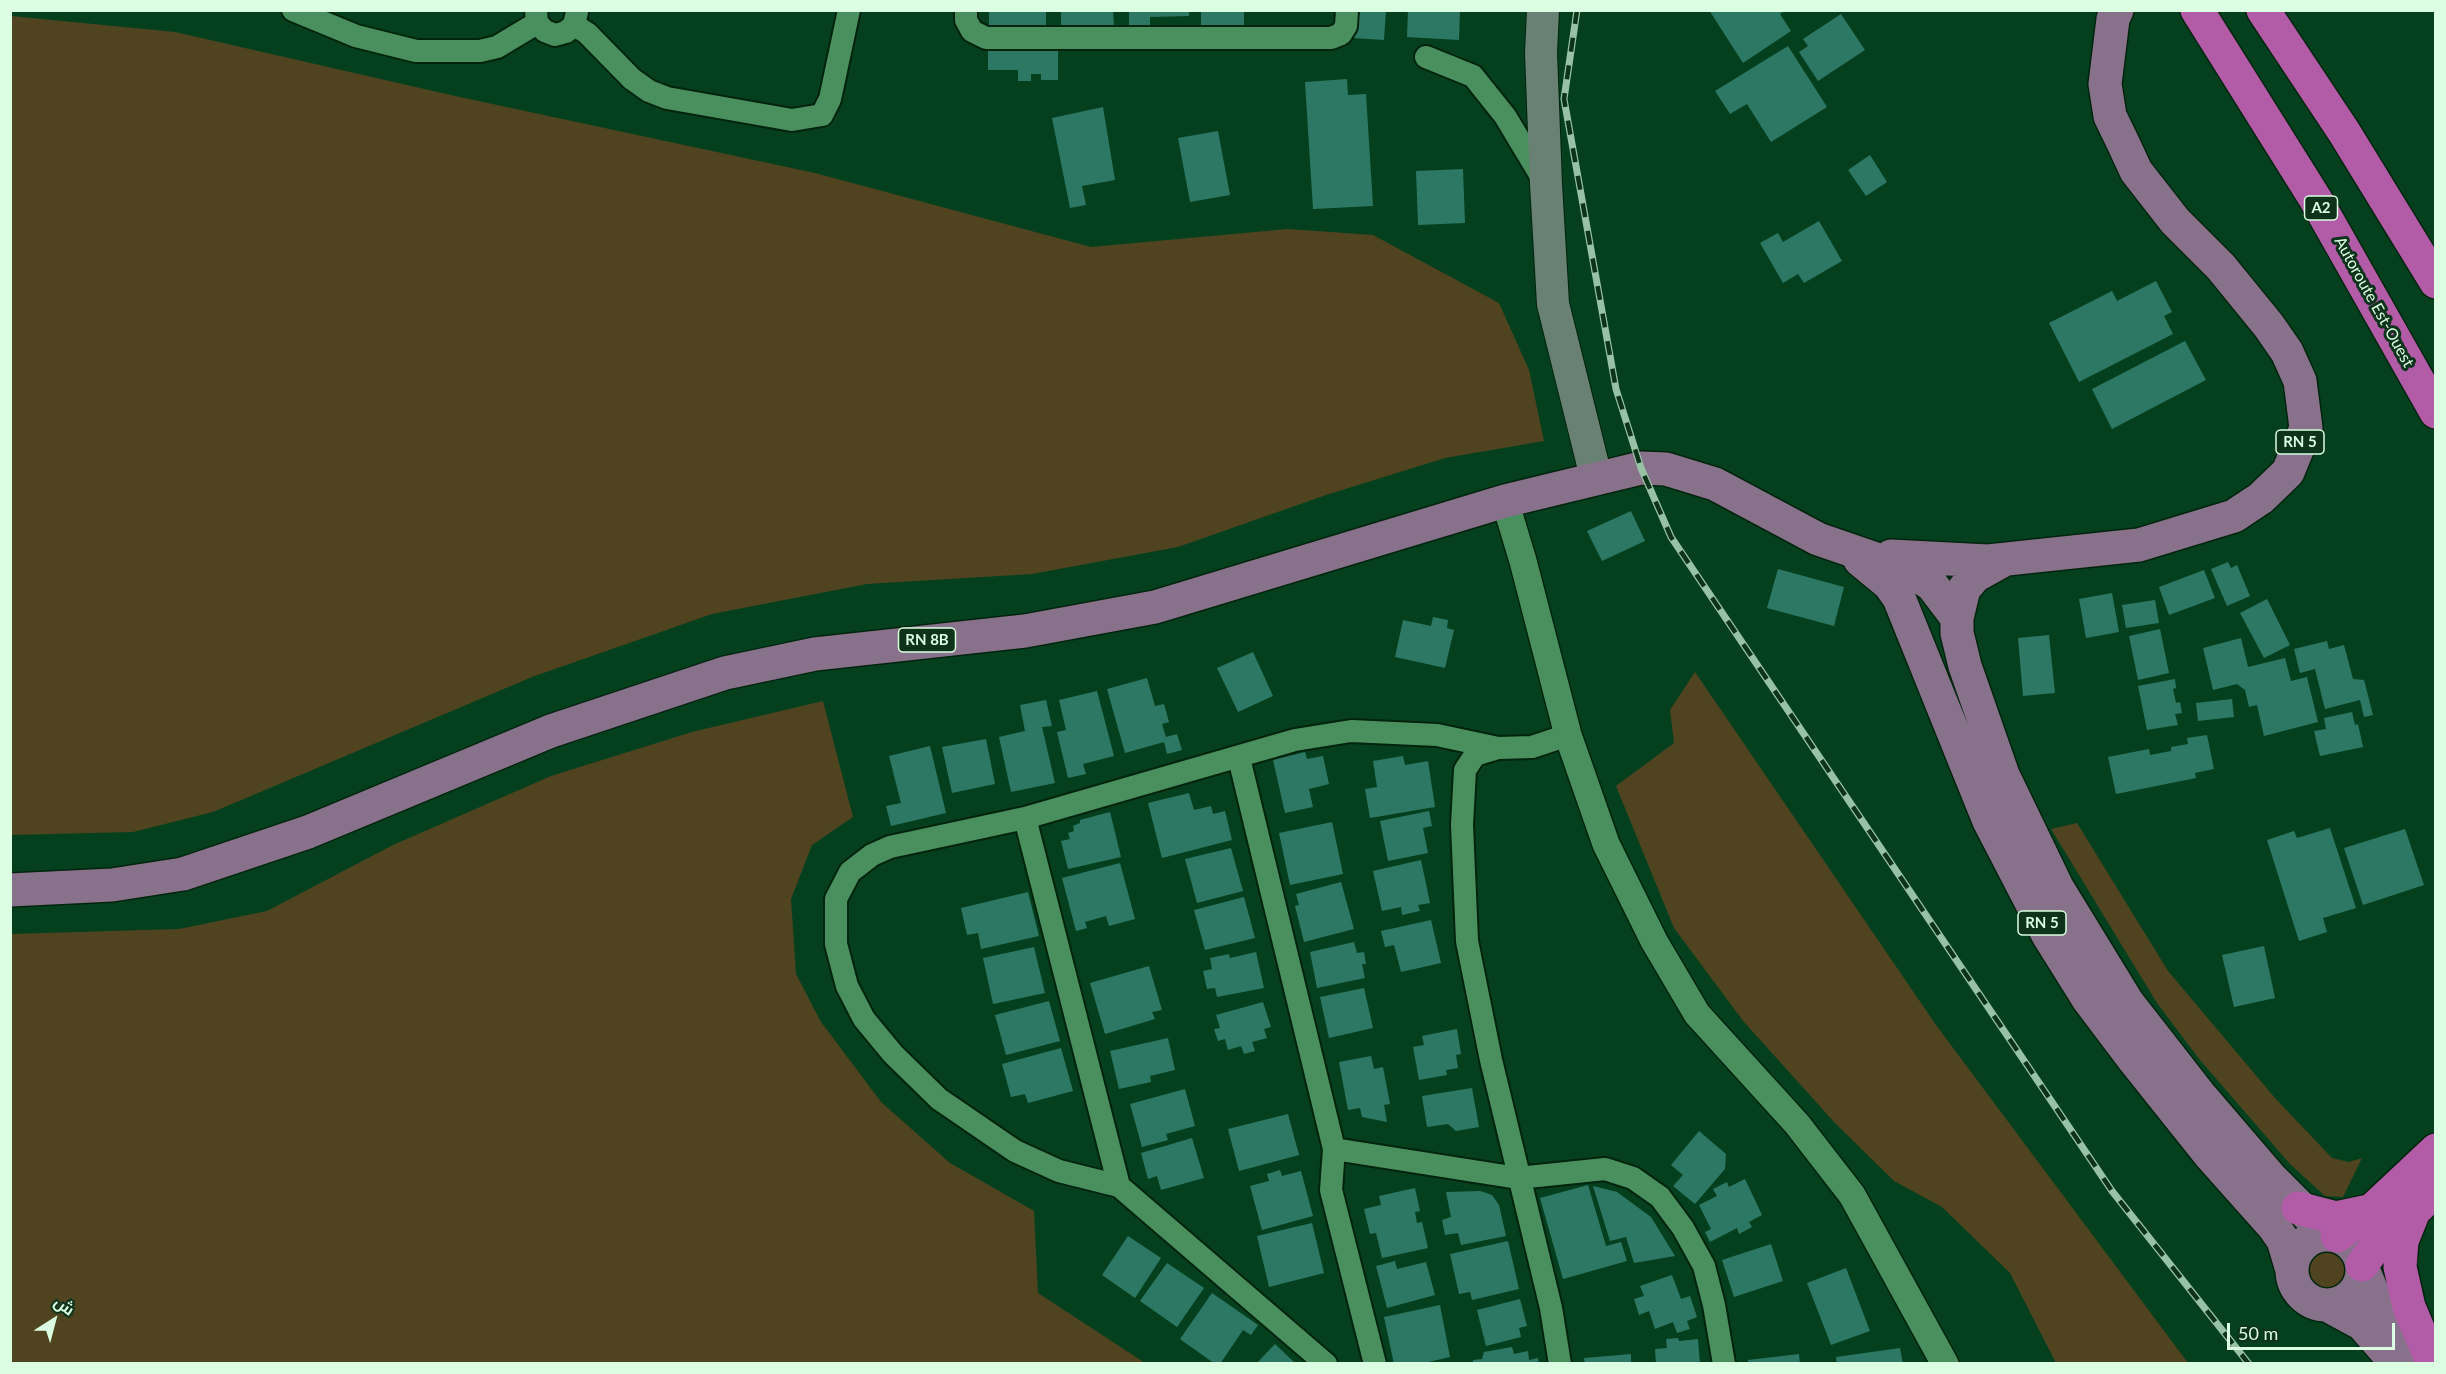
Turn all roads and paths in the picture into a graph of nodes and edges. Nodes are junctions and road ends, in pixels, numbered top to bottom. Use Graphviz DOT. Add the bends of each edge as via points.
graph roads {
  1 [pos="293,10"];
  2 [pos="849,10"];
  3 [pos="966,10"];
  4 [pos="1347,10"];
  5 [pos="1543,10"];
  6 [pos="2117,10"];
  7 [pos="2197,10"];
  8 [pos="2263,10"];
  9 [pos="536,17"];
  10 [pos="575,18"];
  11 [pos="1426,57"];
  12 [pos="1546,184"];
  13 [pos="2436,282"];
  14 [pos="2436,412"];
  15 [pos="1596,477"];
  16 [pos="1505,501"];
  17 [pos="1845,548"];
  18 [pos="2004,560"];
  19 [pos="1968,561"];
  20 [pos="1932,585"];
  21 [pos="1957,618"];
  22 [pos="1933,681"];
  23 [pos="1568,735"];
  24 [pos="1498,748"];
  25 [pos="1239,758"];
  26 [pos="1025,818"];
  27 [pos="10,890"];
  28 [pos="1334,1149"];
  29 [pos="2436,1150"];
  30 [pos="1518,1178"];
  31 [pos="1119,1186"];
  32 [pos="2425,1200"];
  33 [pos="2298,1208"];
  34 [pos="2371,1211"];
  35 [pos="2335,1236"];
  36 [pos="2362,1266"];
  37 [pos="2292,1270"];
  38 [pos="2327,1305"];
  39 [pos="1326,1364"];
  40 [pos="1375,1364"];
  41 [pos="1560,1364"];
  42 [pos="1724,1364"];
  43 [pos="1945,1364"];
  44 [pos="2397,1364"];
  45 [pos="2428,1364"];
  46 [pos="2433,1364"];
  1 -- 9 [label="street" via="356,36 427,51 460,53 497,47"];
  2 -- 10 [label="street" via="830,99 822,115 792,120 668,98 649,91 632,79"];
  3 -- 4 [label="street" via="972,31 986,38 1331,38 1341,34 1346,26"];
  5 -- 12 [label="main road"];
  6 -- 18 [label="main road, RN 5" via="2105,84 2110,116 2136,171 2175,221 2221,267 2287,352 2300,381 2306,428 2288,472 2261,498 2234,516 2139,545"];
  7 -- 14 [label="highway, Autoroute Est-Ouest / A2" via="2316,200"];
  8 -- 13 [label="highway"];
  9 -- 10 [label="street" via="545,31 555,35 566,32"];
  11 -- 12 [label="street" via="1473,76 1505,116"];
  12 -- 15 [label="main road" via="1553,304"];
  15 -- 16 [label="main road, RN 8B"];
  15 -- 17 [label="main road, RN 8B" via="1641,468 1692,475 1818,539"];
  16 -- 23 [label="street"];
  16 -- 27 [label="main road, RN 8B" via="1155,607 1026,631 815,654 725,673 551,731 308,832 183,874 112,885"];
  17 -- 19 [label="main road, RN 5" via="1882,555"];
  17 -- 20 [label="main road" via="1911,571"];
  17 -- 22 [label="main road, RN 5" via="1889,584 1899,598"];
  18 -- 19 [label="main road, RN 5"];
  18 -- 21 [label="main road, RN 5" via="1975,576 1964,589"];
  19 -- 20 [label="main road"];
  20 -- 21 [label="main road"];
  20 -- 22 [label="main road, RN 5" via="1927,608"];
  21 -- 33 [label="main road, RN 5" via="1965,666 2003,776 2057,887 2091,946 2158,1044"];
  22 -- 37 [label="main road, RN 5" via="1989,821 2048,935 2088,999 2134,1060 2274,1227 2283,1240"];
  23 -- 24 [label="street" via="1532,747"];
  23 -- 43 [label="street" via="1606,844 1654,941 1697,1014 1797,1124 1852,1195"];
  24 -- 25 [label="street" via="1437,735 1351,731 1295,740"];
  24 -- 30 [label="street" via="1475,755 1465,770 1462,825 1467,941"];
  25 -- 26 [label="street"];
  25 -- 28 [label="street"];
  26 -- 31 [label="street"];
  26 -- 31 [label="street" via="890,847 872,855 850,872 836,899 836,944 847,986 864,1019 939,1099 1015,1151 1059,1171"];
  28 -- 30 [label="street"];
  28 -- 40 [label="street" via="1331,1190"];
  29 -- 34 [label="highway"];
  30 -- 41 [label="street" via="1551,1308"];
  30 -- 42 [label="street" via="1605,1169 1633,1178 1660,1197 1704,1266"];
  31 -- 39 [label="street"];
  32 -- 36 [label="highway" via="2377,1244"];
  32 -- 46 [label="highway" via="2402,1241 2400,1267 2409,1307"];
  33 -- 34 [label="highway" via="2336,1218"];
  33 -- 35 [label="main road, RN 5"];
  34 -- 35 [label="highway"];
  35 -- 36 [label="main road" via="2353,1246"];
  35 -- 37 [label="main road" via="2323,1235 2305,1243"];
  36 -- 38 [label="main road" via="2356,1289 2349,1298"];
  36 -- 45 [label="main road" via="2378,1305"];
  37 -- 38 [label="main road" via="2298,1289 2306,1297"];
  38 -- 44 [label="main road" via="2362,1324"];
}
